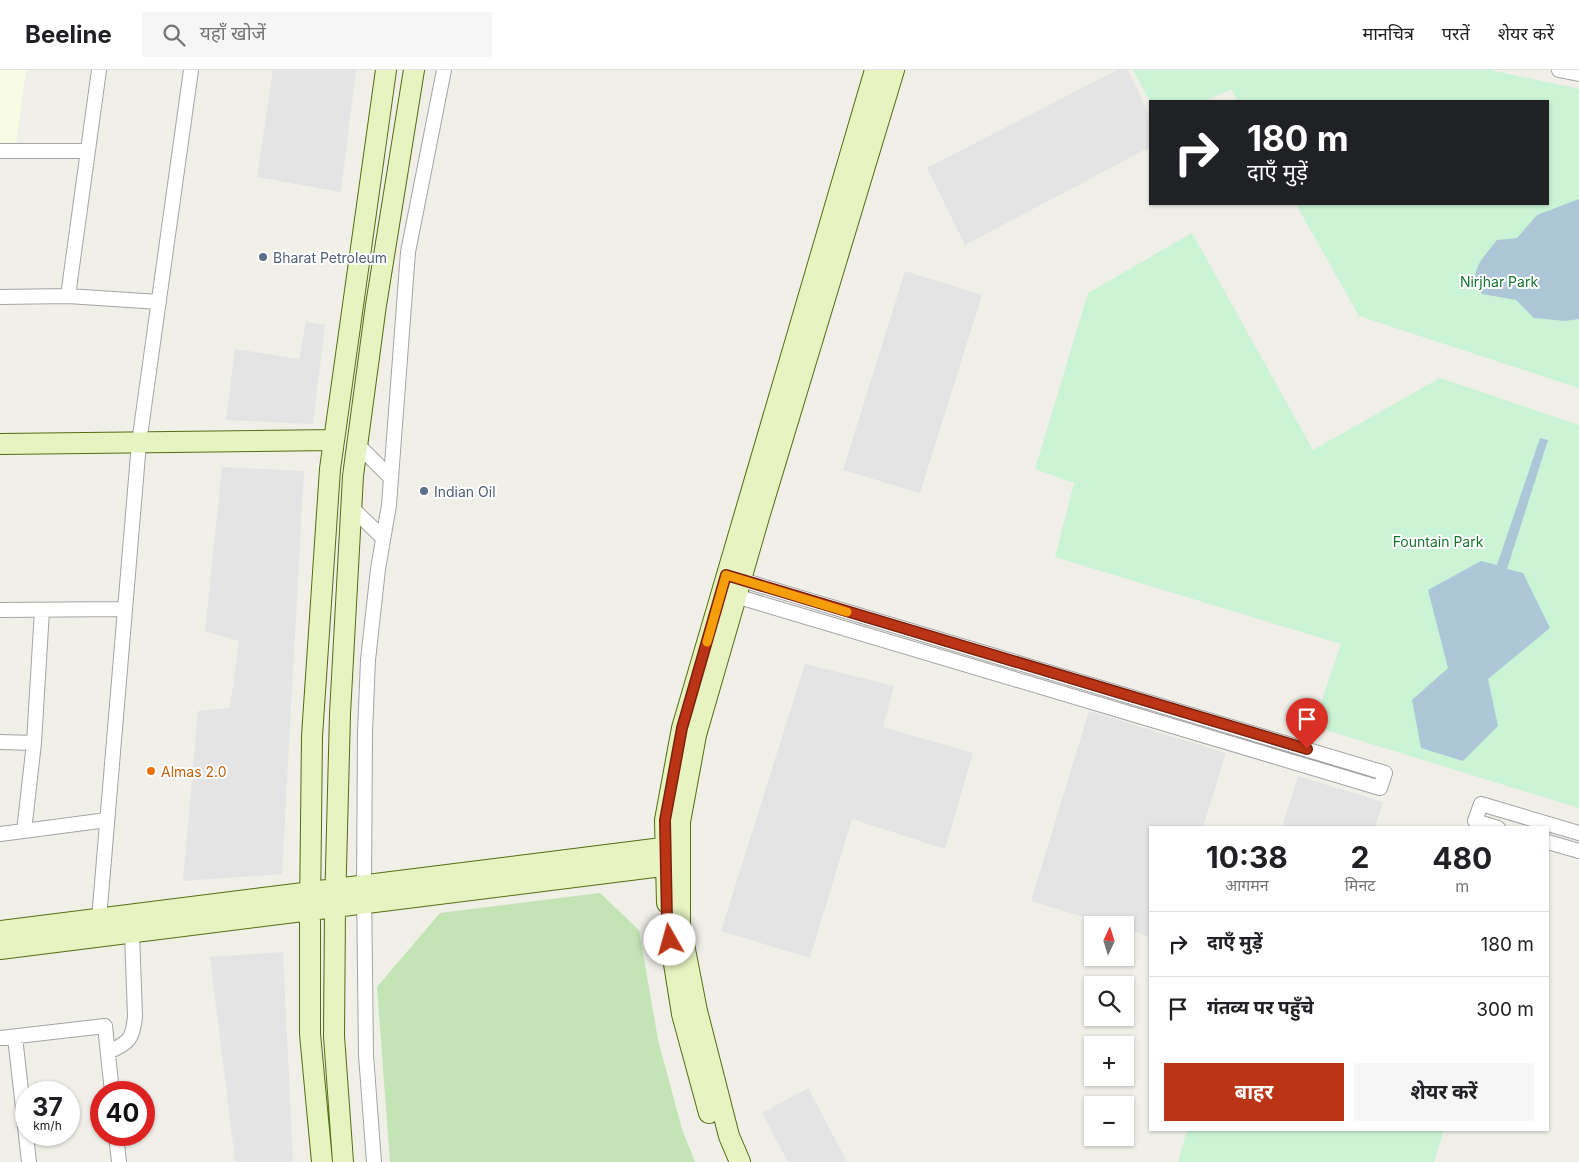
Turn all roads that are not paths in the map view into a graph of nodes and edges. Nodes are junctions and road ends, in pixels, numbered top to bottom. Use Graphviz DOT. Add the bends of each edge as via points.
graph roads {
  1 [pos="99,70"];
  2 [pos="191,70"];
  3 [pos="386,70"];
  4 [pos="414,70"];
  5 [pos="444,70"];
  6 [pos="875,70"];
  7 [pos="894,70"];
  8 [pos="1559,70"];
  9 [pos="1579,74"];
  10 [pos="0,151"];
  11 [pos="88,151"];
  12 [pos="68,296"];
  13 [pos="0,297"];
  14 [pos="159,302"];
  15 [pos="334,440"];
  16 [pos="139,443"];
  17 [pos="0,444"];
  18 [pos="357,444"];
  19 [pos="391,478"];
  20 [pos="351,507"];
  21 [pos="382,538"];
  22 [pos="731,585"];
  23 [pos="125,609"];
  24 [pos="0,610"];
  25 [pos="42,610"];
  26 [pos="0,742"];
  27 [pos="34,743"];
  28 [pos="1326,755"];
  29 [pos="1366,767"];
  30 [pos="1321,770"];
  31 [pos="1362,782"];
  32 [pos="107,820"];
  33 [pos="1492,826"];
  34 [pos="24,831"];
  35 [pos="1579,833"];
  36 [pos="0,834"];
  37 [pos="1549,842"];
  38 [pos="1579,851"];
  39 [pos="673,856"];
  40 [pos="364,895"];
  41 [pos="335,898"];
  42 [pos="310,902"];
  43 [pos="99,919"];
  44 [pos="0,931"];
  45 [pos="132,933"];
  46 [pos="0,949"];
  47 [pos="15,1037"];
  48 [pos="0,1038"];
  49 [pos="108,1052"];
  50 [pos="111,1081"];
  51 [pos="117,1146"];
  52 [pos="29,1162"];
  53 [pos="119,1162"];
  54 [pos="322,1162"];
  55 [pos="343,1162"];
  56 [pos="374,1162"];
  57 [pos="726,1162"];
  58 [pos="740,1162"];
  1 -- 11 [label="street"];
  2 -- 14 [label="street"];
  3 -- 15 [label="street"];
  4 -- 18 [label="street"];
  5 -- 19 [label="street" via="408,252"];
  6 -- 22 [label="street"];
  7 -- 22 [label="street"];
  8 -- 9 [label="street"];
  10 -- 11 [label="street"];
  11 -- 12 [label="street"];
  12 -- 13 [label="street"];
  12 -- 14 [label="street"];
  14 -- 16 [label="street"];
  15 -- 16 [label="street"];
  15 -- 42 [label="street" via="312,736"];
  16 -- 17 [label="street"];
  16 -- 23 [label="street"];
  18 -- 19 [label="street"];
  18 -- 20 [label="street"];
  19 -- 21 [label="street"];
  20 -- 21 [label="street"];
  20 -- 41 [label="street" via="340,714"];
  21 -- 40 [label="street" via="368,660"];
  22 -- 28 [label="street"];
  22 -- 30 [label="street"];
  22 -- 39 [label="street" via="682,728 665,820"];
  23 -- 25 [label="street"];
  23 -- 32 [label="street"];
  24 -- 25 [label="street"];
  25 -- 27 [label="street"];
  26 -- 27 [label="street"];
  27 -- 34 [label="street"];
  28 -- 29 [label="street"];
  28 -- 30 [label="street"];
  29 -- 31 [label="street"];
  29 -- 31 [label="street" via="1385,773 1380,788"];
  30 -- 31 [label="street"];
  32 -- 34 [label="street"];
  32 -- 43 [label="street"];
  33 -- 35 [label="street" via="1476,821 1481,804"];
  34 -- 36 [label="street"];
  37 -- 38 [label="street"];
  39 -- 40 [label="street"];
  39 -- 57 [label="street" via="667,921 682,1014 716,1138"];
  39 -- 58 [label="street" via="680,924 697,1011 729,1136"];
  40 -- 41 [label="street"];
  40 -- 56 [label="street" via="366,1055"];
  41 -- 42 [label="street"];
  41 -- 55 [label="street" via="334,1036"];
  42 -- 43 [label="street"];
  42 -- 45 [label="street"];
  42 -- 54 [label="street" via="310,1034"];
  43 -- 44 [label="street"];
  45 -- 46 [label="street"];
  45 -- 49 [label="street" via="134,1029 131,1039"];
  47 -- 48 [label="street"];
  47 -- 49 [label="street" via="105,1026"];
  47 -- 52 [label="street"];
  49 -- 50 [label="street"];
  51 -- 53 [label="street"];
}
